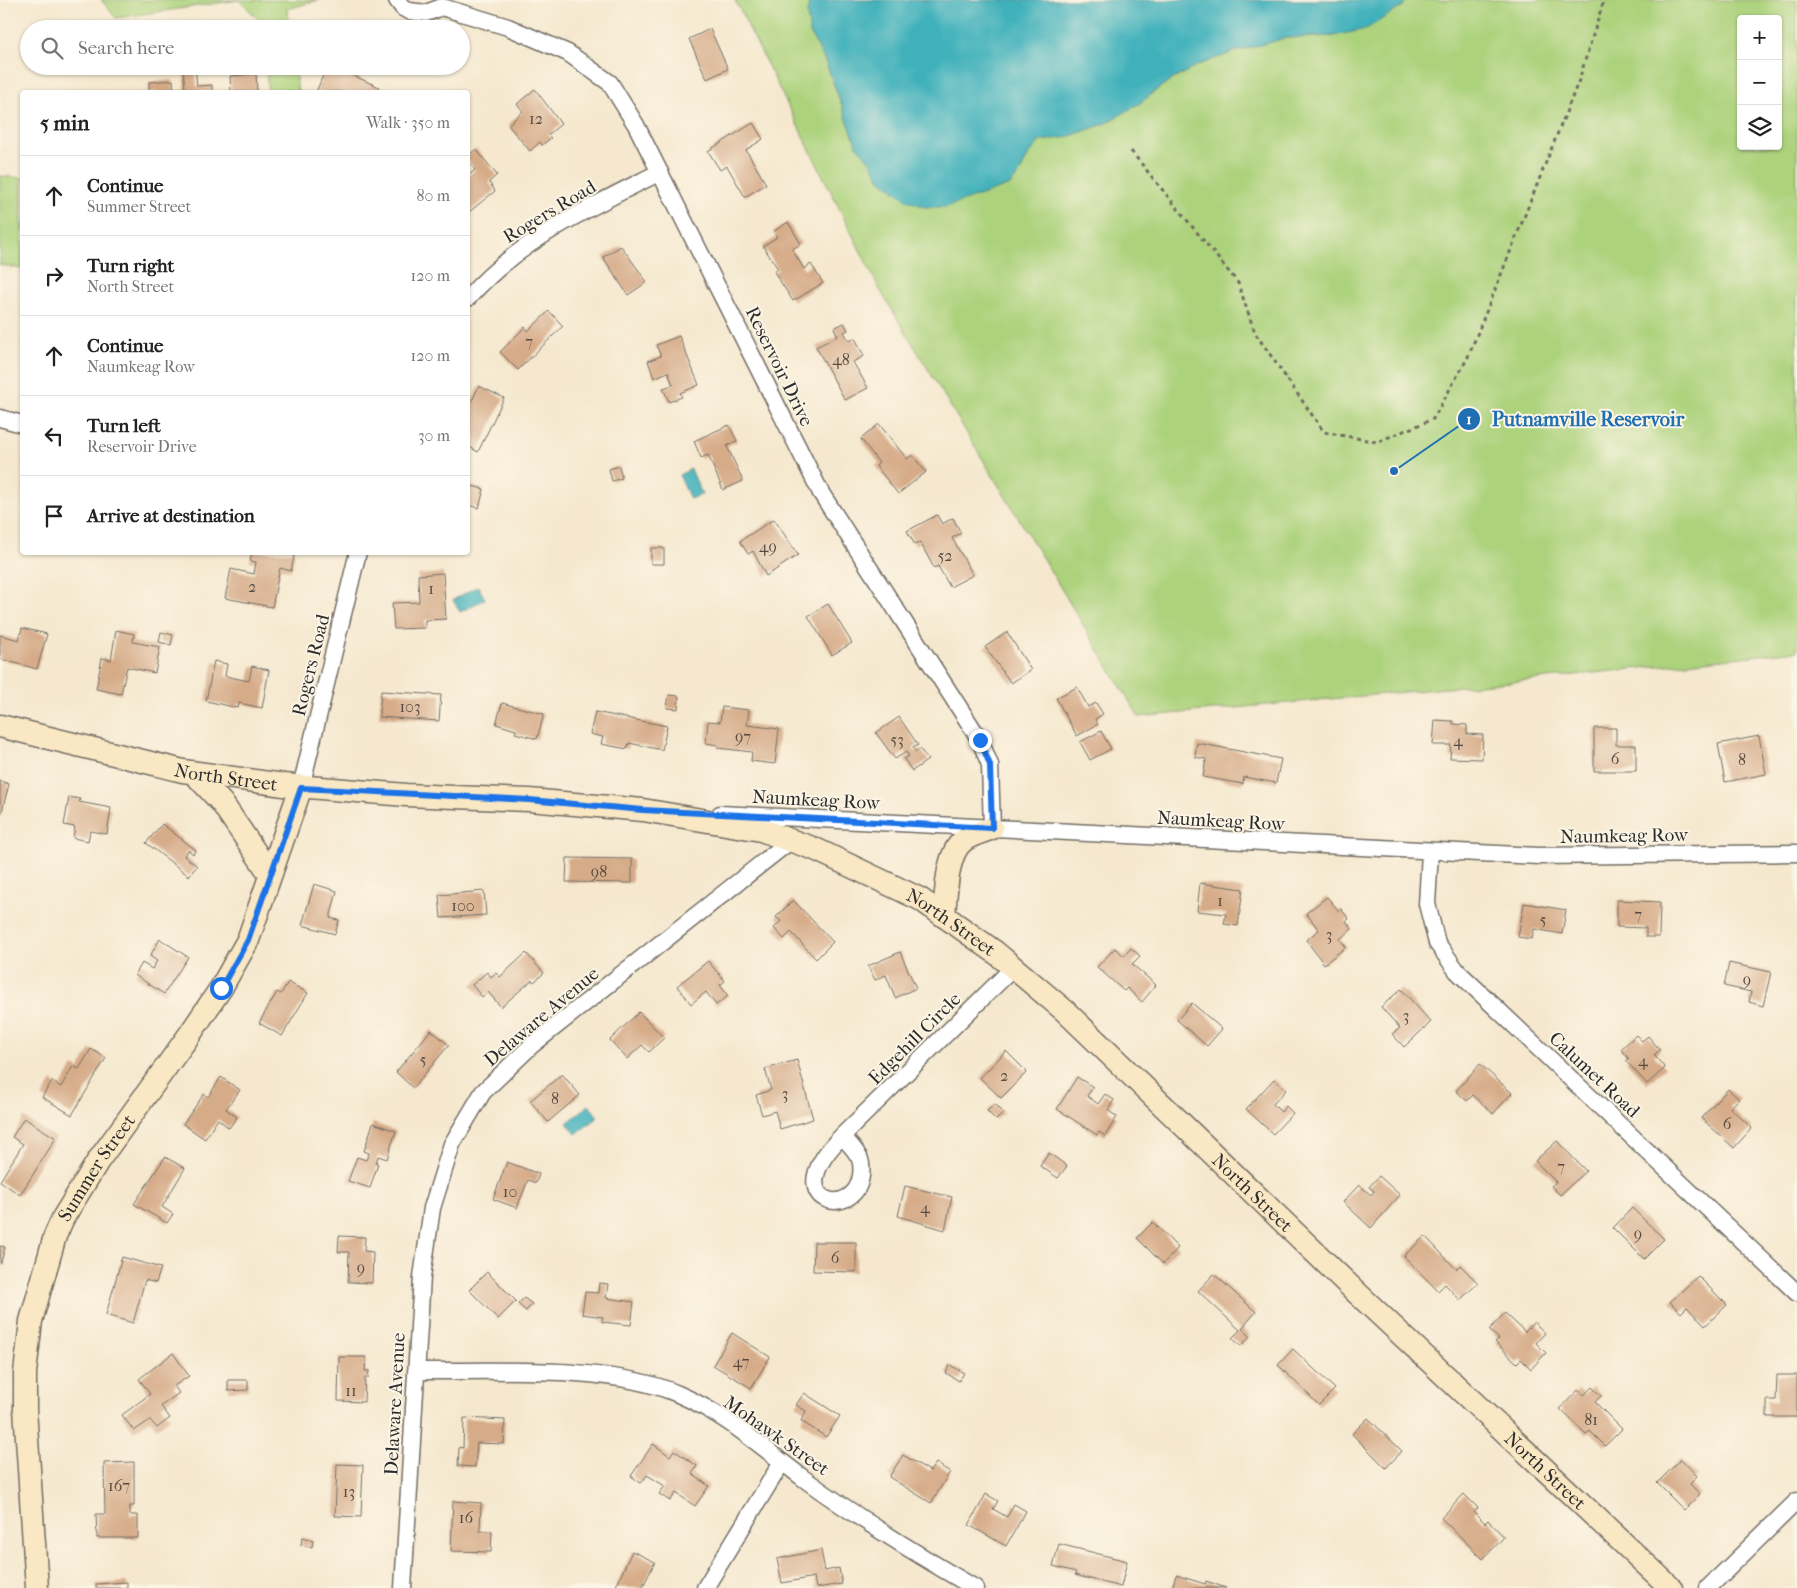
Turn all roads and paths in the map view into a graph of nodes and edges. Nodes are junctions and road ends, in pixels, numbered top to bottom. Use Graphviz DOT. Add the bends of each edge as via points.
graph roads {
  1 [pos="398,0"];
  2 [pos="1604,0"];
  3 [pos="440,4"];
  4 [pos="1131,150"];
  5 [pos="660,172"];
  6 [pos="470,296"];
  7 [pos="0,418"];
  8 [pos="20,423"];
  9 [pos="357,555"];
  10 [pos="0,726"];
  11 [pos="194,773"];
  12 [pos="301,788"];
  13 [pos="643,810"];
  14 [pos="992,828"];
  15 [pos="790,840"];
  16 [pos="1430,852"];
  17 [pos="1797,853"];
  18 [pos="270,874"];
  19 [pos="944,916"];
  20 [pos="1013,968"];
  21 [pos="842,1136"];
  22 [pos="1797,1292"];
  23 [pos="416,1371"];
  24 [pos="782,1462"];
  25 [pos="1797,1501"];
  26 [pos="37,1588"];
  27 [pos="403,1588"];
  28 [pos="705,1588"];
  29 [pos="975,1588"];
  30 [pos="1671,1588"];
  31 [pos="1708,1588"];
  1 -- 3 [label="street, Reservoir Drive" via="409,11 426,12"];
  2 -- 4 [label="path" via="1579,80 1468,357 1432,419 1377,442 1324,432 1255,333 1238,282"];
  3 -- 5 [label="street, Reservoir Drive" via="568,53 610,83"];
  5 -- 6 [label="street, Rogers Road" via="561,223 516,251"];
  5 -- 14 [label="street, Reservoir Drive" via="821,493 980,740 990,765"];
  7 -- 8 [label="street"];
  9 -- 12 [label="street, Rogers Road"];
  10 -- 11 [label="street, North Street"];
  11 -- 12 [label="street, North Street"];
  11 -- 18 [label="street" via="222,803"];
  12 -- 13 [label="street, North Street" via="529,800"];
  12 -- 18 [label="street, Summer Street"];
  13 -- 14 [label="street, Naumkeag Row"];
  13 -- 15 [label="street, North Street" via="761,830"];
  14 -- 16 [label="street, Naumkeag Row"];
  14 -- 19 [label="street" via="963,841 954,852"];
  15 -- 19 [label="street, North Street" via="920,899"];
  15 -- 23 [label="street, Delaware Avenue" via="532,1045 483,1092 452,1144 432,1208 422,1277"];
  16 -- 17 [label="street, Naumkeag Row" via="1539,856"];
  16 -- 22 [label="street, Calumet Road" via="1427,904 1438,943 1458,971"];
  18 -- 26 [label="street, Summer Street" via="248,940 221,988 98,1161 55,1236 31,1321 26,1373 25,1409"];
  19 -- 20 [label="street, North Street"];
  20 -- 21 [label="street, Edgehill Circle"];
  20 -- 30 [label="street, North Street" via="1065,1011 1356,1292"];
  23 -- 24 [label="street, Mohawk Street" via="551,1373 622,1378 678,1394 740,1429"];
  23 -- 27 [label="street, Delaware Avenue"];
  24 -- 28 [label="street"];
  24 -- 29 [label="street, Mohawk Street" via="865,1521"];
  25 -- 31 [label="street"];
}
